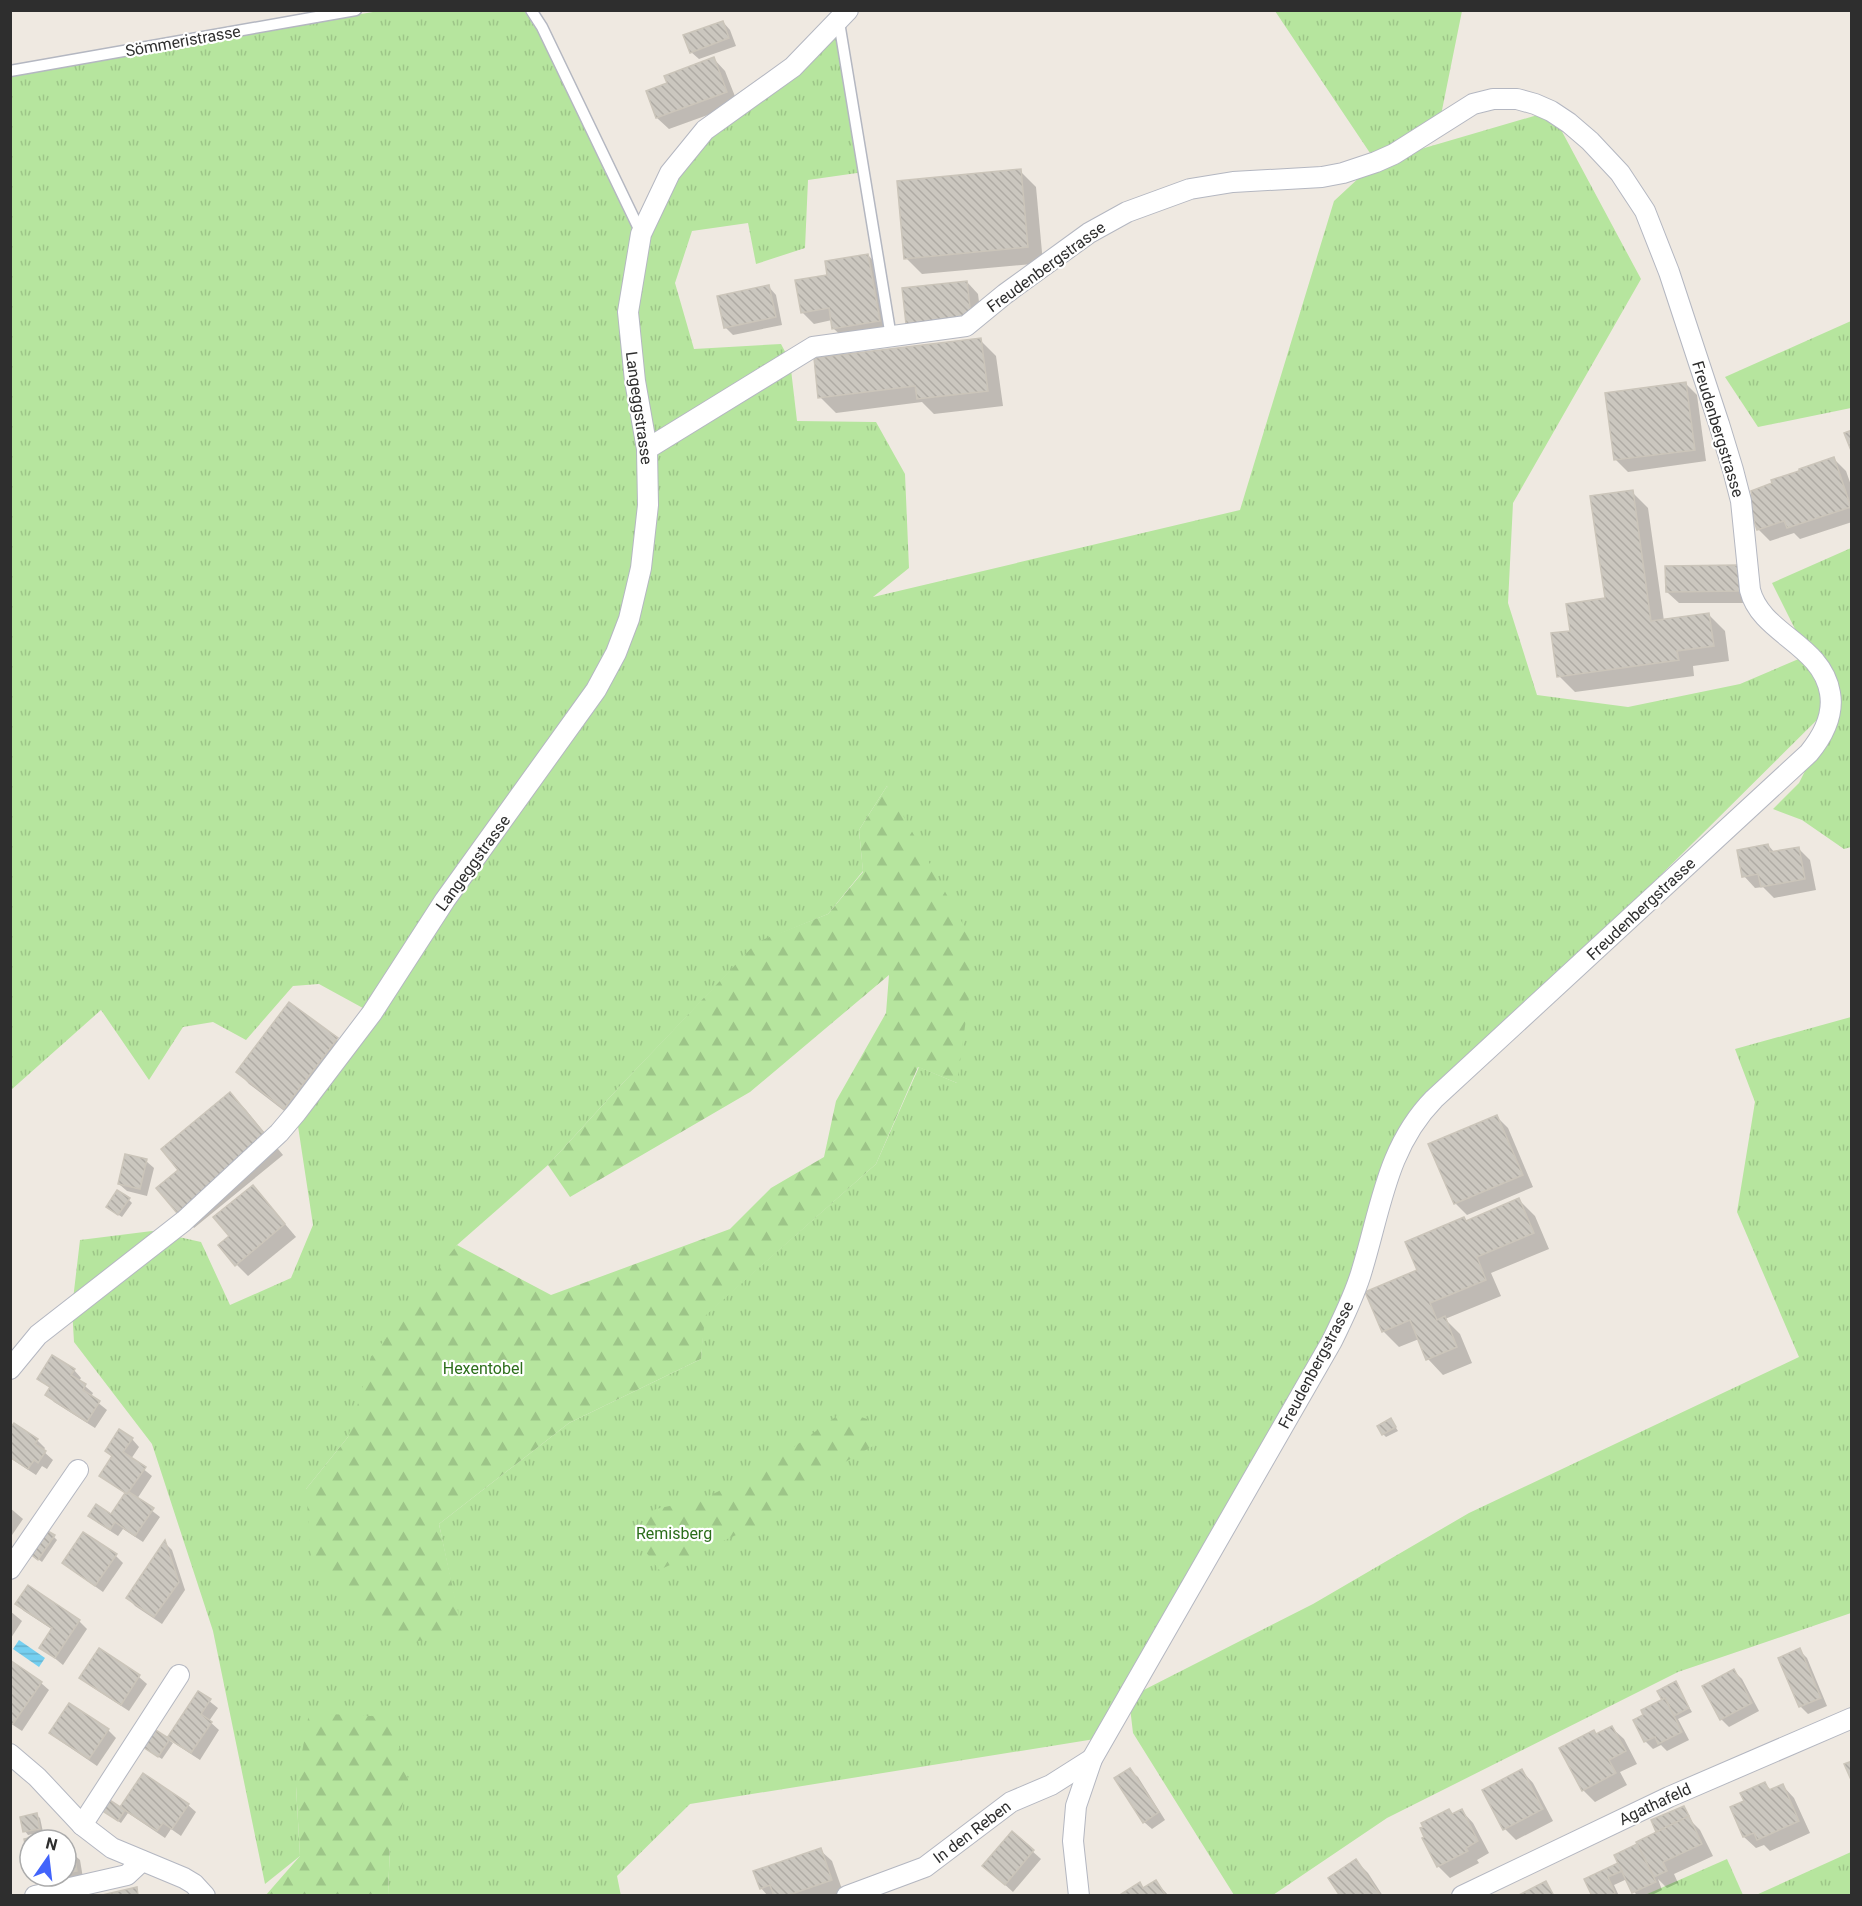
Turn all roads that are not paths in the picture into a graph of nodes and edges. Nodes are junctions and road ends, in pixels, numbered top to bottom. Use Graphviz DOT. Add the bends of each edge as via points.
graph roads {
  1 [pos="356,10"];
  2 [pos="531,10"];
  3 [pos="844,16"];
  4 [pos="10,71"];
  5 [pos="641,234"];
  6 [pos="891,336"];
  7 [pos="647,449"];
  8 [pos="10,1369"];
  9 [pos="78,1470"];
  10 [pos="10,1569"];
  11 [pos="179,1675"];
  12 [pos="1851,1718"];
  13 [pos="10,1754"];
  14 [pos="1092,1759"];
  15 [pos="82,1825"];
  16 [pos="142,1861"];
  17 [pos="35,1896"];
  18 [pos="205,1896"];
  19 [pos="847,1896"];
  20 [pos="1078,1896"];
  21 [pos="1462,1896"];
  1 -- 4 [label="lane, Sömmeristrasse"];
  2 -- 5 [label="lane"];
  3 -- 5 [label="street, Langeggstrasse" via="793,68 705,130 670,173"];
  3 -- 6 [label="lane"];
  5 -- 7 [label="street, Langeggstrasse" via="628,312"];
  6 -- 7 [label="street, Freudenbergstrasse" via="813,347"];
  6 -- 14 [label="street, Freudenbergstrasse" via="966,326 1089,233 1127,212 1171,195 1233,182 1332,176 1394,154 1473,104 1504,98 1535,104 1569,123 1590,141 1620,173 1645,211 1669,272 1738,491 1753,602 1761,614 1819,665 1830,690 1827,724 1809,753 1434,1099 1411,1126 1394,1161 1362,1273 1332,1341"];
  7 -- 8 [label="street, Langeggstrasse" via="648,505 641,568 629,619 596,690 445,900 372,1013 279,1133 184,1221 38,1335"];
  9 -- 10 [label="street"];
  11 -- 15 [label="street"];
  12 -- 21 [label="street, Agathafeld" via="1669,1797"];
  13 -- 15 [label="street"];
  14 -- 19 [label="street, In den Reben" via="1051,1785 1011,1802 925,1867"];
  14 -- 20 [label="street, Freudenbergstrasse" via="1076,1806 1073,1841"];
  15 -- 16 [label="street" via="112,1848"];
  16 -- 17 [label="street" via="127,1875"];
  16 -- 18 [label="street" via="184,1878"];
}
